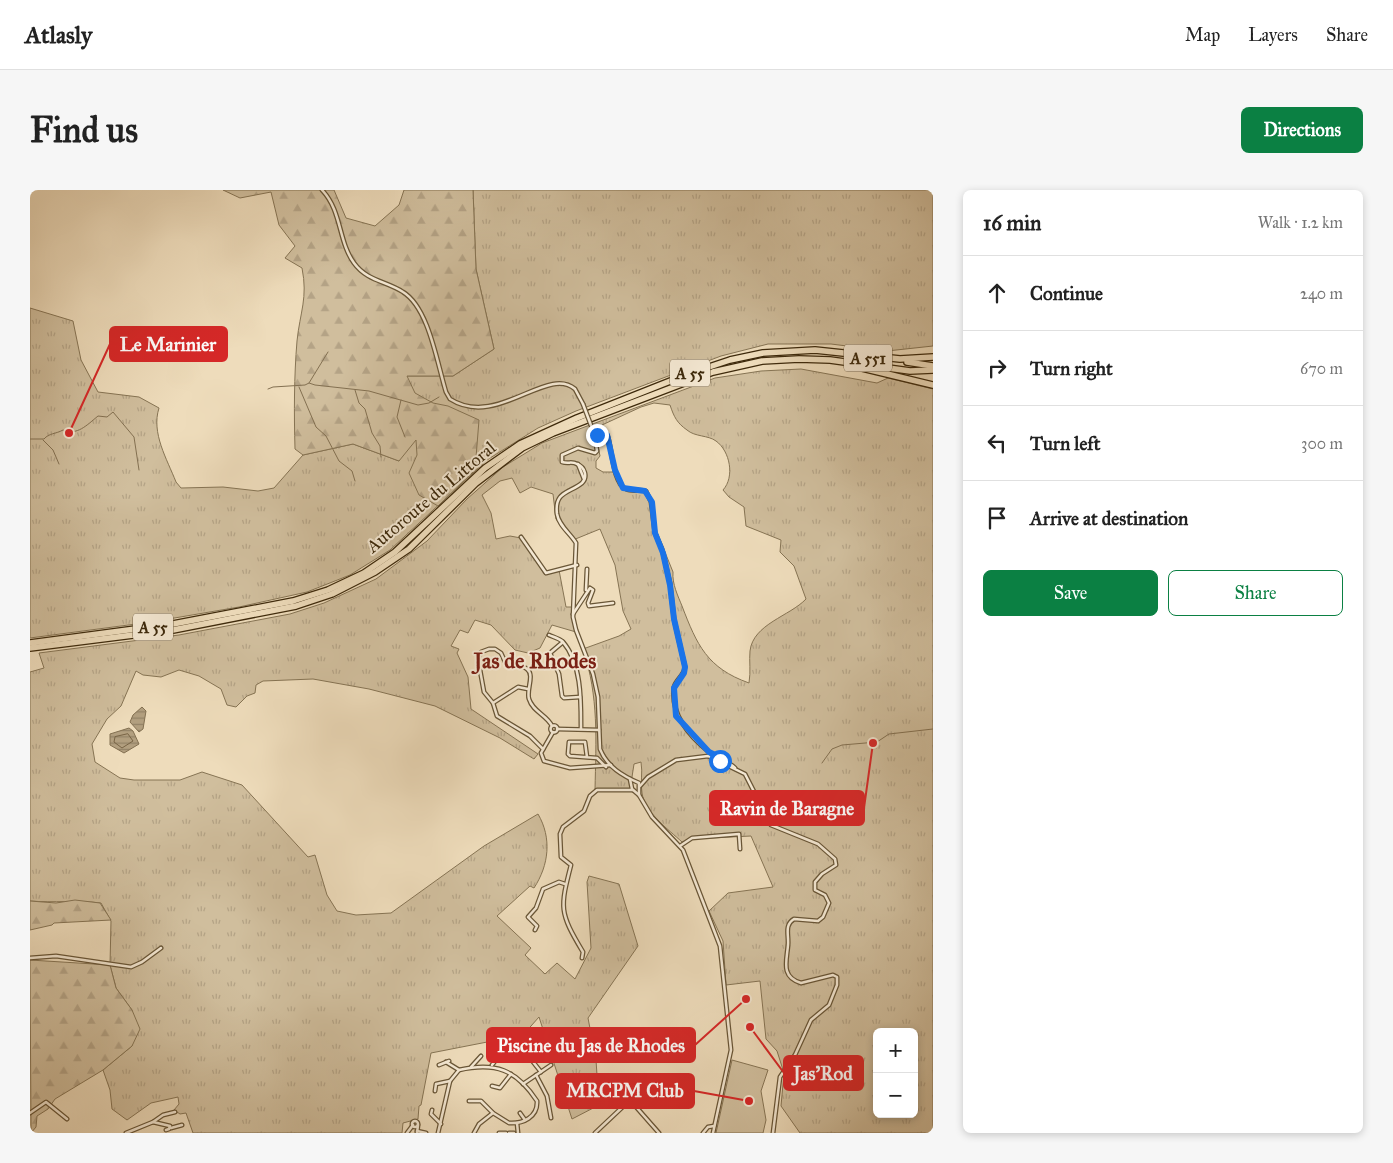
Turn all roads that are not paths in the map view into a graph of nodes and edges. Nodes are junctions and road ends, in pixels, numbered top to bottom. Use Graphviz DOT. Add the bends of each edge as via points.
graph roads {
  1 [pos="322,190"];
  2 [pos="808,350"];
  3 [pos="933,357"];
  4 [pos="822,360"];
  5 [pos="931,367"];
  6 [pos="933,384"];
  7 [pos="602,433"];
  8 [pos="521,537"];
  9 [pos="577,565"];
  10 [pos="587,568"];
  11 [pos="586,591"];
  12 [pos="613,602"];
  13 [pos="573,615"];
  14 [pos="549,635"];
  15 [pos="563,642"];
  16 [pos="30,643"];
  17 [pos="30,648"];
  18 [pos="528,689"];
  19 [pos="580,697"];
  20 [pos="493,703"];
  21 [pos="552,726"];
  22 [pos="557,729"];
  23 [pos="581,730"];
  24 [pos="599,730"];
  25 [pos="552,732"];
  26 [pos="543,750"];
  27 [pos="587,757"];
  28 [pos="718,760"];
  29 [pos="727,763"];
  30 [pos="611,765"];
  31 [pos="606,767"];
  32 [pos="638,784"];
  33 [pos="632,790"];
  34 [pos="639,795"];
  35 [pos="680,846"];
  36 [pos="740,849"];
  37 [pos="565,884"];
  38 [pos="535,930"];
  39 [pos="161,948"];
  40 [pos="30,958"];
  41 [pos="582,958"];
  42 [pos="537,1034"];
  43 [pos="508,1055"];
  44 [pos="474,1057"];
  45 [pos="439,1065"];
  46 [pos="551,1065"];
  47 [pos="492,1066"];
  48 [pos="471,1067"];
  49 [pos="459,1070"];
  50 [pos="541,1072"];
  51 [pos="512,1074"];
  52 [pos="536,1075"];
  53 [pos="450,1081"];
  54 [pos="522,1084"];
  55 [pos="492,1086"];
  56 [pos="435,1091"];
  57 [pos="469,1101"];
  58 [pos="175,1112"];
  59 [pos="30,1113"];
  60 [pos="493,1113"];
  61 [pos="520,1113"];
  62 [pos="431,1114"];
  63 [pos="550,1118"];
  64 [pos="66,1119"];
  65 [pos="526,1120"];
  66 [pos="152,1122"];
  67 [pos="518,1123"];
  68 [pos="441,1124"];
  69 [pos="182,1125"];
  70 [pos="714,1126"];
  71 [pos="171,1128"];
  72 [pos="166,1130"];
  73 [pos="417,1132"];
  74 [pos="126,1133"];
  75 [pos="407,1133"];
  76 [pos="426,1133"];
  77 [pos="438,1133"];
  78 [pos="474,1133"];
  79 [pos="499,1133"];
  80 [pos="507,1133"];
  81 [pos="514,1133"];
  82 [pos="518,1133"];
  83 [pos="595,1133"];
  84 [pos="660,1133"];
  85 [pos="703,1133"];
  86 [pos="713,1133"];
  87 [pos="773,1133"];
  1 -- 7 [label="street, bridge" via="334,208 356,265 374,280 404,292 419,308 450,399 473,406 494,406 516,400 544,386 562,383 575,389 592,428"];
  2 -- 3 [label="highway, Autoroute du Littoral / A 55" via="900,358"];
  2 -- 5 [label="highway, A 551"];
  2 -- 16 [label="highway, Autoroute du Littoral / A 55" via="763,353 730,360 533,437 485,468 395,552 364,573 328,590 293,601 202,619"];
  4 -- 5 [label="highway, Autoroute du Littoral / A 55" via="910,370"];
  4 -- 6 [label="highway, A 551"];
  4 -- 17 [label="highway, Autoroute du Littoral / A 55" via="762,361 713,372 541,439 494,468 392,561 352,585 316,600 173,630"];
  7 -- 9 [label="street" via="595,437 596,453 578,448 561,456 564,462 578,464 585,472 584,479 565,492 557,507 560,522 576,541"];
  7 -- 29 [label="street" via="608,437 622,486 628,490 645,491 652,502 655,533 663,553 685,667 674,688 676,716 709,752"];
  8 -- 9 [label="street" via="544,572"];
  9 -- 13 [label="street"];
  10 -- 11 [label="street"];
  11 -- 12 [label="street" via="592,589 588,603 591,607"];
  11 -- 13 [label="street"];
  13 -- 24 [label="street" via="593,674 598,697"];
  14 -- 15 [label="street"];
  15 -- 19 [label="street" via="576,669"];
  15 -- 19 [label="street" via="550,652 559,674 562,696"];
  18 -- 20 [label="street" via="518,687"];
  18 -- 20 [label="street" via="531,678 528,670 508,666 495,649 484,650 478,662 484,692"];
  18 -- 21 [label="street" via="528,698 534,709"];
  19 -- 23 [label="street"];
  20 -- 26 [label="street" via="494,712 500,719 528,735"];
  21 -- 22 [label="street"];
  21 -- 25 [label="street"];
  22 -- 23 [label="street"];
  22 -- 25 [label="street"];
  23 -- 24 [label="street"];
  24 -- 30 [label="street" via="600,748"];
  25 -- 26 [label="street"];
  26 -- 31 [label="street" via="543,760 566,767"];
  27 -- 27 [label="street" via="570,756 569,742 585,742"];
  27 -- 31 [label="street" via="597,758"];
  28 -- 29 [label="street"];
  28 -- 29 [label="street"];
  28 -- 32 [label="street" via="706,756 678,759"];
  29 -- 87 [label="street" via="748,777 771,826 818,844 836,861 834,867 815,882 815,890 825,895 829,903 823,917 818,921 794,919 788,927 785,964 790,976 801,982 834,975 838,981 829,1005 811,1020 780,1077"];
  30 -- 31 [label="street"];
  30 -- 32 [label="street"];
  32 -- 33 [label="street"];
  32 -- 33 [label="street"];
  32 -- 34 [label="street"];
  33 -- 34 [label="street"];
  33 -- 37 [label="street" via="599,789 590,796 584,811 565,824 561,830 561,857 572,865"];
  34 -- 35 [label="street" via="652,817"];
  35 -- 36 [label="street" via="692,838 739,834"];
  35 -- 70 [label="street" via="720,946 728,1003 731,1050"];
  37 -- 38 [label="street" via="558,882 543,889 536,908 528,917 537,926"];
  37 -- 41 [label="street" via="562,908 571,932 584,952"];
  39 -- 40 [label="street" via="131,967 56,956"];
  42 -- 50 [label="street" via="527,1050"];
  43 -- 47 [label="street" via="499,1056"];
  44 -- 48 [label="street" via="479,1056"];
  45 -- 49 [label="street" via="448,1061"];
  46 -- 50 [label="street"];
  47 -- 48 [label="street"];
  47 -- 51 [label="street"];
  48 -- 49 [label="street"];
  49 -- 53 [label="street"];
  50 -- 52 [label="street"];
  51 -- 54 [label="street"];
  51 -- 55 [label="street" via="501,1089"];
  52 -- 54 [label="street"];
  52 -- 63 [label="street" via="547,1096"];
  53 -- 56 [label="street" via="436,1082"];
  53 -- 68 [label="street"];
  54 -- 65 [label="street" via="538,1103 535,1112"];
  57 -- 60 [label="street" via="481,1101"];
  58 -- 66 [label="street"];
  59 -- 64 [label="street" via="46,1102"];
  60 -- 67 [label="street" via="502,1121"];
  60 -- 78 [label="street" via="478,1125"];
  61 -- 65 [label="street"];
  62 -- 68 [label="street"];
  65 -- 67 [label="street"];
  66 -- 71 [label="street" via="165,1123"];
  66 -- 74 [label="street"];
  67 -- 82 [label="street"];
  68 -- 77 [label="street"];
  69 -- 71 [label="street"];
  70 -- 85 [label="street"];
  70 -- 86 [label="street"];
  71 -- 72 [label="street"];
  73 -- 75 [label="street" via="418,1124"];
  73 -- 76 [label="street"];
  79 -- 80 [label="street"];
  80 -- 81 [label="street"];
  83 -- 84 [label="street" via="630,1100"];
}
